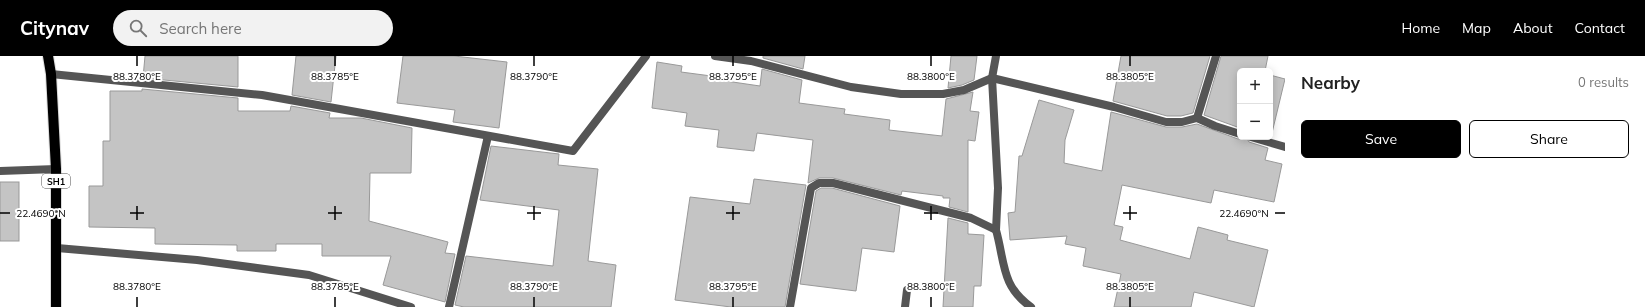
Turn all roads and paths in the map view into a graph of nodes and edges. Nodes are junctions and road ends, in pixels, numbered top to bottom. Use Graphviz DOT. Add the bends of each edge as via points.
graph roads {
  1 [pos="48,56"];
  2 [pos="646,56"];
  3 [pos="715,56"];
  4 [pos="996,56"];
  5 [pos="1216,56"];
  6 [pos="751,59"];
  7 [pos="51,74"];
  8 [pos="992,78"];
  9 [pos="1197,118"];
  10 [pos="1237,133"];
  11 [pos="488,136"];
  12 [pos="1261,140"];
  13 [pos="1285,147"];
  14 [pos="56,169"];
  15 [pos="0,171"];
  16 [pos="996,230"];
  17 [pos="57,248"];
  18 [pos="907,290"];
  19 [pos="56,307"];
  20 [pos="411,307"];
  21 [pos="449,307"];
  22 [pos="790,307"];
  23 [pos="905,307"];
  24 [pos="1031,307"];
  1 -- 7 [label="main road, SH1"];
  2 -- 11 [label="street" via="573,150"];
  3 -- 6 [label="street"];
  4 -- 8 [label="street"];
  5 -- 9 [label="street"];
  6 -- 8 [label="street" via="851,87 902,94 943,94 964,90"];
  7 -- 11 [label="street" via="262,95"];
  7 -- 14 [label="main road, SH1"];
  8 -- 9 [label="street" via="1166,122 1182,122"];
  8 -- 16 [label="street" via="998,188"];
  9 -- 10 [label="street"];
  11 -- 21 [label="street"];
  12 -- 13 [label="street"];
  14 -- 15 [label="street"];
  14 -- 17 [label="main road, SH1"];
  16 -- 22 [label="street" via="971,218 833,183 819,184 811,188"];
  16 -- 24 [label="street" via="1001,261 1012,289"];
  17 -- 19 [label="main road, SH1"];
  17 -- 20 [label="street" via="197,260 309,275"];
  18 -- 23 [label="street"];
}
